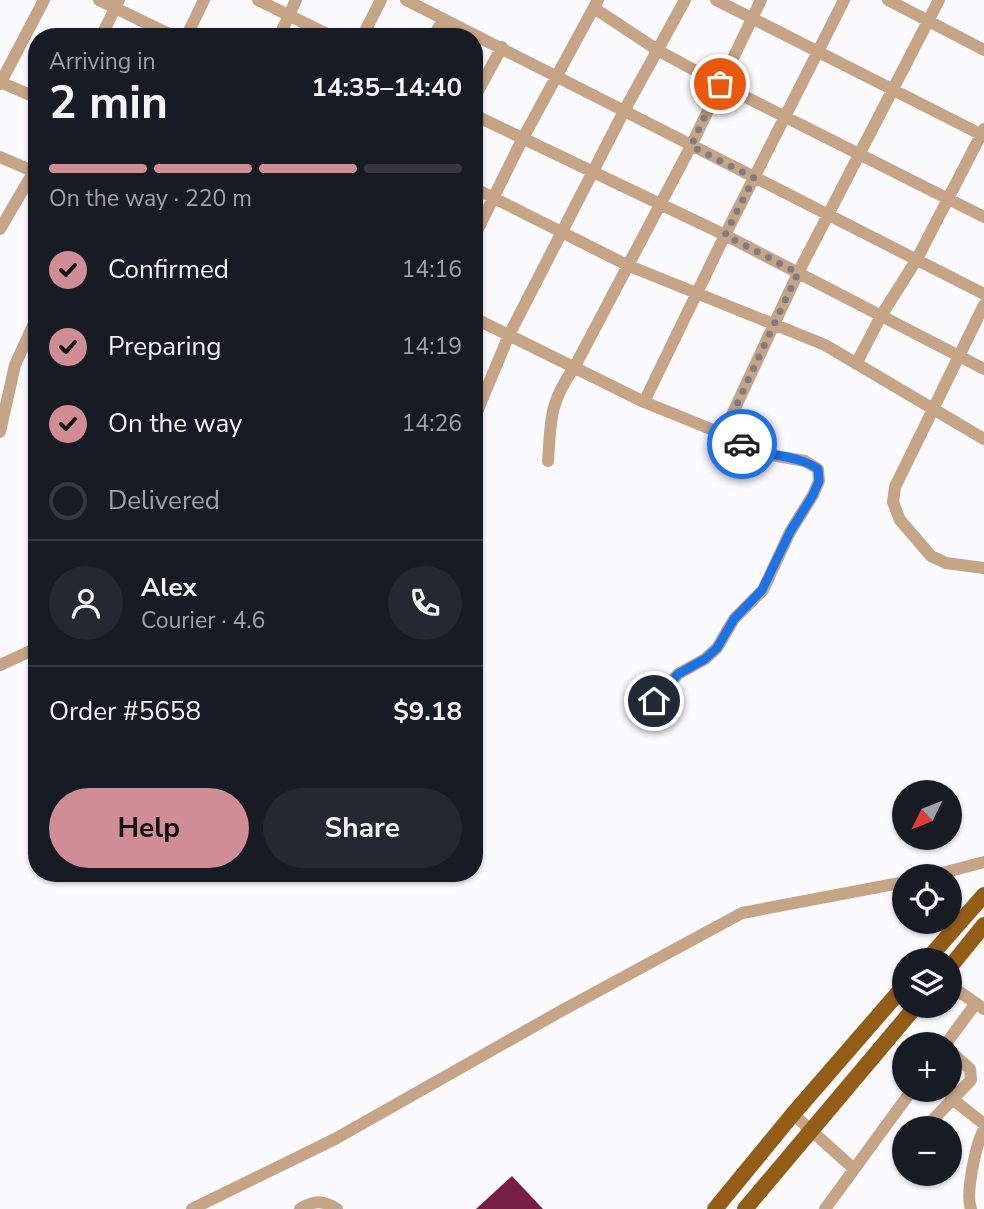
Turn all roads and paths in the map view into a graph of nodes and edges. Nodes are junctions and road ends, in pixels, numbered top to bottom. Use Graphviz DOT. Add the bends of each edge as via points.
graph roads {
  1 [pos="44,0"];
  2 [pos="99,0"];
  3 [pos="205,0"];
  4 [pos="258,0"];
  5 [pos="296,0"];
  6 [pos="381,0"];
  7 [pos="406,0"];
  8 [pos="685,0"];
  9 [pos="716,0"];
  10 [pos="761,0"];
  11 [pos="844,0"];
  12 [pos="888,0"];
  13 [pos="939,0"];
  14 [pos="117,4"];
  15 [pos="596,4"];
  16 [pos="289,16"];
  17 [pos="752,18"];
  18 [pos="444,19"];
  19 [pos="928,20"];
  20 [pos="29,28"];
  21 [pos="105,28"];
  22 [pos="159,28"];
  23 [pos="191,28"];
  24 [pos="283,28"];
  25 [pos="314,28"];
  26 [pos="367,28"];
  27 [pos="438,28"];
  28 [pos="463,28"];
  29 [pos="28,30"];
  30 [pos="483,38"];
  31 [pos="502,47"];
  32 [pos="984,50"];
  33 [pos="659,51"];
  34 [pos="820,52"];
  35 [pos="557,75"];
  36 [pos="483,82"];
  37 [pos="0,83"];
  38 [pos="720,84"];
  39 [pos="894,88"];
  40 [pos="28,94"];
  41 [pos="624,111"];
  42 [pos="784,118"];
  43 [pos="483,120"];
  44 [pos="983,133"];
  45 [pos="522,140"];
  46 [pos="691,146"];
  47 [pos="861,154"];
  48 [pos="0,157"];
  49 [pos="28,167"];
  50 [pos="595,172"];
  51 [pos="754,178"];
  52 [pos="28,183"];
  53 [pos="483,193"];
  54 [pos="948,197"];
  55 [pos="493,199"];
  56 [pos="659,204"];
  57 [pos="829,215"];
  58 [pos="984,217"];
  59 [pos="483,219"];
  60 [pos="0,229"];
  61 [pos="561,232"];
  62 [pos="725,235"];
  63 [pos="917,259"];
  64 [pos="627,265"];
  65 [pos="798,273"];
  66 [pos="698,295"];
  67 [pos="984,295"];
  68 [pos="984,305"];
  69 [pos="881,316"];
  70 [pos="483,322"];
  71 [pos="774,325"];
  72 [pos="509,335"];
  73 [pos="28,337"];
  74 [pos="958,354"];
  75 [pos="856,364"];
  76 [pos="574,368"];
  77 [pos="984,369"];
  78 [pos="483,397"];
  79 [pos="644,402"];
  80 [pos="933,408"];
  81 [pos="0,432"];
  82 [pos="723,434"];
  83 [pos="984,439"];
  84 [pos="548,461"];
  85 [pos="984,568"];
  86 [pos="28,652"];
  87 [pos="0,665"];
  88 [pos="654,701"];
  89 [pos="984,863"];
  90 [pos="962,868"];
  91 [pos="892,884"];
  92 [pos="984,895"];
  93 [pos="984,925"];
  94 [pos="937,948"];
  95 [pos="962,952"];
  96 [pos="962,993"];
  97 [pos="892,1000"];
  98 [pos="980,1006"];
  99 [pos="906,1018"];
  100 [pos="957,1032"];
  101 [pos="962,1064"];
  102 [pos="962,1088"];
  103 [pos="903,1102"];
  104 [pos="947,1102"];
  105 [pos="956,1102"];
  106 [pos="793,1114"];
  107 [pos="935,1116"];
  108 [pos="984,1126"];
  109 [pos="810,1130"];
  110 [pos="854,1169"];
  111 [pos="192,1209"];
  112 [pos="300,1209"];
  113 [pos="337,1209"];
  114 [pos="715,1209"];
  115 [pos="745,1209"];
  116 [pos="825,1209"];
  117 [pos="971,1209"];
  1 -- 20 [label="street"];
  2 -- 14 [label="street"];
  3 -- 23 [label="street"];
  4 -- 16 [label="street"];
  5 -- 16 [label="street"];
  6 -- 26 [label="street"];
  7 -- 18 [label="street"];
  8 -- 33 [label="street"];
  9 -- 17 [label="street"];
  10 -- 17 [label="street"];
  11 -- 34 [label="street"];
  12 -- 19 [label="street"];
  13 -- 19 [label="street"];
  14 -- 21 [label="street"];
  14 -- 22 [label="street"];
  15 -- 33 [label="street"];
  15 -- 35 [label="street"];
  16 -- 24 [label="street"];
  16 -- 25 [label="street"];
  17 -- 34 [label="street"];
  17 -- 38 [label="street"];
  18 -- 27 [label="street"];
  18 -- 28 [label="street"];
  19 -- 32 [label="street"];
  19 -- 39 [label="street"];
  29 -- 37 [label="street"];
  30 -- 31 [label="street"];
  31 -- 35 [label="street"];
  31 -- 36 [label="street"];
  33 -- 38 [label="street"];
  33 -- 41 [label="street"];
  34 -- 39 [label="street"];
  34 -- 42 [label="street"];
  35 -- 41 [label="street"];
  35 -- 45 [label="street"];
  37 -- 40 [label="street"];
  38 -- 42 [label="street"];
  38 -- 46 [label="street"];
  39 -- 44 [label="street"];
  39 -- 47 [label="street"];
  41 -- 46 [label="street"];
  41 -- 50 [label="street"];
  42 -- 47 [label="street"];
  42 -- 51 [label="street"];
  43 -- 45 [label="street"];
  44 -- 54 [label="street"];
  45 -- 50 [label="street"];
  45 -- 55 [label="street"];
  46 -- 51 [label="street"];
  46 -- 56 [label="street"];
  47 -- 54 [label="street"];
  47 -- 57 [label="street"];
  48 -- 49 [label="street"];
  50 -- 56 [label="street"];
  50 -- 61 [label="street"];
  51 -- 57 [label="street"];
  51 -- 62 [label="street"];
  52 -- 60 [label="street"];
  53 -- 55 [label="street"];
  54 -- 58 [label="street"];
  54 -- 63 [label="street"];
  55 -- 59 [label="street"];
  55 -- 61 [label="street"];
  56 -- 62 [label="street"];
  56 -- 64 [label="street"];
  57 -- 63 [label="street"];
  57 -- 65 [label="street"];
  61 -- 64 [label="street"];
  61 -- 72 [label="street"];
  62 -- 65 [label="street"];
  62 -- 66 [label="street"];
  63 -- 67 [label="street"];
  63 -- 69 [label="street"];
  64 -- 66 [label="street"];
  64 -- 76 [label="street"];
  65 -- 69 [label="street"];
  65 -- 71 [label="street"];
  66 -- 71 [label="street"];
  66 -- 79 [label="street"];
  68 -- 74 [label="street"];
  69 -- 74 [label="street"];
  69 -- 75 [label="street"];
  70 -- 72 [label="street"];
  71 -- 75 [label="street" via="825,345"];
  71 -- 82 [label="street"];
  72 -- 76 [label="street"];
  72 -- 78 [label="street"];
  73 -- 81 [label="street" via="15,365"];
  74 -- 77 [label="street"];
  74 -- 80 [label="street"];
  75 -- 80 [label="street"];
  76 -- 79 [label="street"];
  76 -- 84 [label="street" via="552,406"];
  79 -- 82 [label="street"];
  80 -- 83 [label="street"];
  80 -- 85 [label="street" via="892,502 900,520 931,556"];
  82 -- 88 [label="street" via="759,453 805,461 818,469 819,481 762,590 734,619 717,648 678,674"];
  86 -- 87 [label="street"];
  89 -- 90 [label="street"];
  91 -- 111 [label="street" via="742,913 335,1139"];
  92 -- 94 [label="main road"];
  93 -- 95 [label="main road"];
  96 -- 98 [label="street"];
  97 -- 106 [label="main road"];
  98 -- 100 [label="street"];
  99 -- 109 [label="main road"];
  101 -- 102 [label="street" via="972,1074"];
  103 -- 110 [label="street"];
  104 -- 107 [label="street"];
  105 -- 108 [label="street"];
  106 -- 109 [label="street"];
  106 -- 114 [label="main road"];
  108 -- 117 [label="street" via="969,1192"];
  109 -- 110 [label="street"];
  109 -- 115 [label="main road"];
  110 -- 116 [label="street"];
  112 -- 113 [label="street" via="324,1201"];
}
